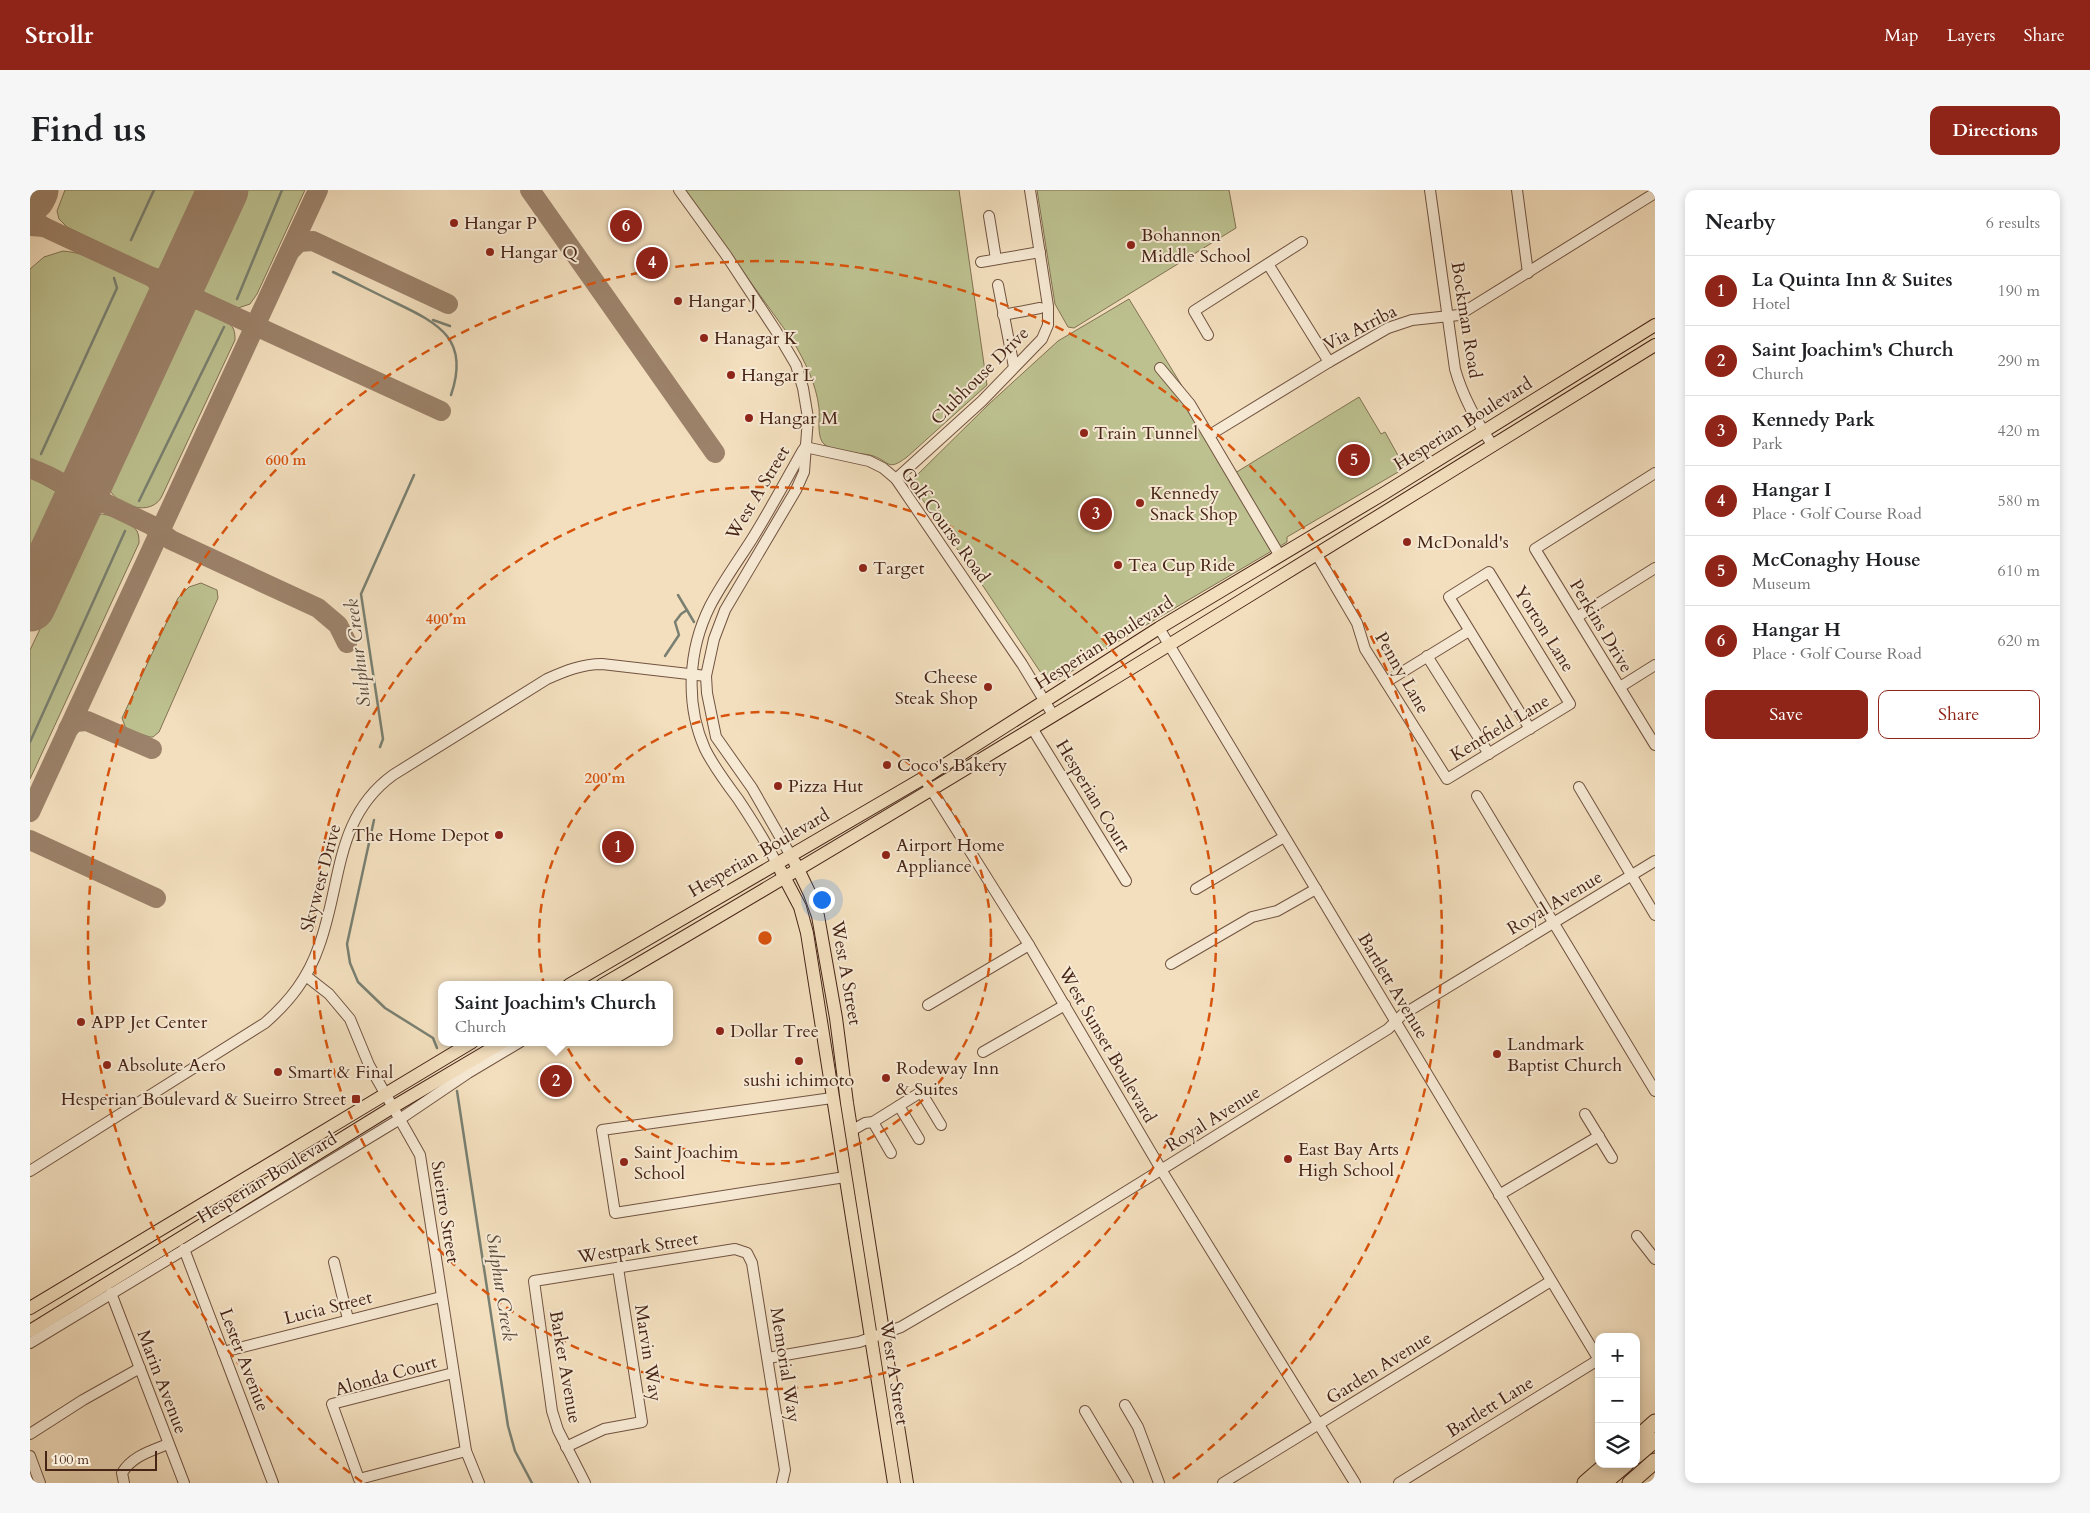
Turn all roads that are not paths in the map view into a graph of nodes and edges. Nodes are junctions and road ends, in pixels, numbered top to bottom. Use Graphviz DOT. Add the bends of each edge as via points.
graph roads {
  1 [pos="679,190"];
  2 [pos="1030,190"];
  3 [pos="1430,190"];
  4 [pos="1517,190"];
  5 [pos="1655,194"];
  6 [pos="989,216"];
  7 [pos="1302,242"];
  8 [pos="1040,252"];
  9 [pos="996,260"];
  10 [pos="981,262"];
  11 [pos="1268,264"];
  12 [pos="1528,273"];
  13 [pos="998,285"];
  14 [pos="1040,308"];
  15 [pos="1003,315"];
  16 [pos="1448,316"];
  17 [pos="1655,325"];
  18 [pos="1655,335"];
  19 [pos="1208,336"];
  20 [pos="1655,345"];
  21 [pos="1329,362"];
  22 [pos="1014,367"];
  23 [pos="1160,368"];
  24 [pos="1614,370"];
  25 [pos="1484,432"];
  26 [pos="1214,433"];
  27 [pos="1494,446"];
  28 [pos="805,448"];
  29 [pos="1655,473"];
  30 [pos="896,479"];
  31 [pos="1363,506"];
  32 [pos="1350,535"];
  33 [pos="1317,555"];
  34 [pos="1280,556"];
  35 [pos="1655,568"];
  36 [pos="1577,617"];
  37 [pos="1159,628"];
  38 [pos="1470,631"];
  39 [pos="1169,645"];
  40 [pos="1427,656"];
  41 [pos="1655,665"];
  42 [pos="692,674"];
  43 [pos="706,676"];
  44 [pos="1386,682"];
  45 [pos="1620,687"];
  46 [pos="1046,700"];
  47 [pos="1570,704"];
  48 [pos="1053,714"];
  49 [pos="1032,728"];
  50 [pos="1530,728"];
  51 [pos="1655,745"];
  52 [pos="1489,754"];
  53 [pos="924,778"];
  54 [pos="1447,779"];
  55 [pos="1579,787"];
  56 [pos="932,790"];
  57 [pos="1477,796"];
  58 [pos="1284,837"];
  59 [pos="791,856"];
  60 [pos="1655,861"];
  61 [pos="777,864"];
  62 [pos="798,870"];
  63 [pos="1631,875"];
  64 [pos="784,878"];
  65 [pos="1126,881"];
  66 [pos="1196,889"];
  67 [pos="1316,889"];
  68 [pos="1655,915"];
  69 [pos="1553,923"];
  70 [pos="1029,945"];
  71 [pos="1171,964"];
  72 [pos="306,976"];
  73 [pos="577,981"];
  74 [pos="613,981"];
  75 [pos="818,1005"];
  76 [pos="928,1005"];
  77 [pos="1065,1006"];
  78 [pos="836,1018"];
  79 [pos="1395,1021"];
  80 [pos="465,1046"];
  81 [pos="497,1046"];
  82 [pos="513,1046"];
  83 [pos="983,1052"];
  84 [pos="1655,1091"];
  85 [pos="384,1093"];
  86 [pos="832,1098"];
  87 [pos="846,1103"];
  88 [pos="899,1106"];
  89 [pos="393,1107"];
  90 [pos="1585,1114"];
  91 [pos="400,1119"];
  92 [pos="874,1122"];
  93 [pos="941,1125"];
  94 [pos="851,1131"];
  95 [pos="1599,1136"];
  96 [pos="919,1139"];
  97 [pos="891,1153"];
  98 [pos="1612,1158"];
  99 [pos="1162,1170"];
  100 [pos="30,1171"];
  101 [pos="845,1177"];
  102 [pos="1500,1195"];
  103 [pos="1637,1236"];
  104 [pos="184,1249"];
  105 [pos="747,1253"];
  106 [pos="1655,1259"];
  107 [pos="334,1262"];
  108 [pos="618,1268"];
  109 [pos="534,1281"];
  110 [pos="1551,1281"];
  111 [pos="111,1293"];
  112 [pos="442,1296"];
  113 [pos="30,1308"];
  114 [pos="348,1319"];
  115 [pos="30,1330"];
  116 [pos="883,1333"];
  117 [pos="870,1338"];
  118 [pos="30,1343"];
  119 [pos="223,1352"];
  120 [pos="1595,1355"];
  121 [pos="768,1358"];
  122 [pos="1595,1362"];
  123 [pos="140,1368"];
  124 [pos="453,1373"];
  125 [pos="1125,1406"];
  126 [pos="1085,1411"];
  127 [pos="1655,1422"];
  128 [pos="1319,1424"];
  129 [pos="30,1434"];
  130 [pos="1640,1436"];
  131 [pos="1655,1440"];
  132 [pos="168,1444"];
  133 [pos="566,1447"];
  134 [pos="466,1451"];
  135 [pos="1640,1453"];
  136 [pos="30,1456"];
  137 [pos="1655,1461"];
  138 [pos="1602,1468"];
  139 [pos="1621,1468"];
  140 [pos="40,1483"];
  141 [pos="124,1483"];
  142 [pos="184,1483"];
  143 [pos="273,1483"];
  144 [pos="479,1483"];
  145 [pos="585,1483"];
  146 [pos="782,1483"];
  147 [pos="894,1483"];
  148 [pos="907,1483"];
  149 [pos="1128,1483"];
  150 [pos="1159,1483"];
  151 [pos="1223,1483"];
  152 [pos="1355,1483"];
  153 [pos="1399,1483"];
  154 [pos="1585,1483"];
  155 [pos="1604,1483"];
  156 [pos="1630,1483"];
  1 -- 28 [label="street" via="731,263 796,366 808,418"];
  2 -- 8 [label="street, Clubhouse Drive"];
  3 -- 16 [label="street, Bockman Road"];
  4 -- 12 [label="street"];
  5 -- 12 [label="street, Via Arriba"];
  6 -- 9 [label="street"];
  7 -- 11 [label="street"];
  8 -- 9 [label="street"];
  8 -- 22 [label="street, Clubhouse Drive" via="1048,325 1042,338"];
  9 -- 10 [label="street"];
  11 -- 19 [label="street" via="1194,311"];
  11 -- 21 [label="street"];
  12 -- 16 [label="street, Via Arriba" via="1459,315"];
  13 -- 15 [label="street"];
  14 -- 15 [label="street"];
  15 -- 22 [label="street"];
  16 -- 21 [label="street, Via Arriba" via="1412,320 1388,328"];
  16 -- 25 [label="street, Bockman Road" via="1460,387"];
  17 -- 25 [label="main road, Hesperian Boulevard"];
  18 -- 24 [label="main road" via="1626,354"];
  20 -- 24 [label="main road, Hesperian Boulevard"];
  21 -- 26 [label="street, Via Arriba"];
  22 -- 30 [label="street, Clubhouse Drive" via="982,401"];
  23 -- 34 [label="street" via="1190,404"];
  24 -- 27 [label="main road, Hesperian Boulevard"];
  25 -- 27 [label="street, Bockman Road"];
  25 -- 31 [label="main road, Hesperian Boulevard"];
  27 -- 32 [label="main road, Hesperian Boulevard"];
  28 -- 30 [label="street, Golf Course Road" via="869,461"];
  28 -- 42 [label="street, West A Street" via="711,605 698,638"];
  28 -- 43 [label="street, West A Street" via="804,472 722,618"];
  29 -- 36 [label="street, Perkins Drive" via="1535,549"];
  30 -- 46 [label="street, Golf Course Road"];
  31 -- 32 [label="main road" via="1352,519"];
  31 -- 34 [label="main road, Hesperian Boulevard"];
  32 -- 33 [label="main road, Hesperian Boulevard"];
  33 -- 39 [label="main road, Hesperian Boulevard"];
  33 -- 44 [label="street, Penny Lane" via="1357,623 1365,650"];
  34 -- 37 [label="main road, Hesperian Boulevard"];
  35 -- 36 [label="street"];
  36 -- 45 [label="street, Perkins Drive"];
  37 -- 39 [label="street, Bartlett Avenue"];
  37 -- 46 [label="main road, Hesperian Boulevard"];
  38 -- 40 [label="street"];
  38 -- 47 [label="street, Yorton Lane" via="1449,597 1489,572"];
  38 -- 50 [label="street"];
  39 -- 48 [label="main road, Hesperian Boulevard"];
  39 -- 58 [label="street, Bartlett Avenue"];
  40 -- 44 [label="street"];
  40 -- 52 [label="street"];
  41 -- 45 [label="street"];
  42 -- 43 [label="street, Skywest Drive"];
  42 -- 61 [label="street, West A Street" via="694,713 704,747"];
  42 -- 72 [label="street, Skywest Drive" via="602,664 571,668 547,679 384,782 363,804 349,830 324,932"];
  43 -- 59 [label="street, West A Street" via="716,737 752,788"];
  44 -- 54 [label="street, Penny Lane"];
  45 -- 51 [label="street, Perkins Drive"];
  46 -- 48 [label="street, Golf Course Road"];
  46 -- 53 [label="main road, Hesperian Boulevard"];
  47 -- 50 [label="street, Kentfield Lane"];
  48 -- 49 [label="main road, Hesperian Boulevard"];
  49 -- 56 [label="main road, Hesperian Boulevard"];
  49 -- 65 [label="street, Hesperian Court"];
  50 -- 52 [label="street, Kentfield Lane"];
  52 -- 54 [label="street, Kentfield Lane"];
  53 -- 56 [label="street, West Sunset Boulevard"];
  53 -- 59 [label="main road, Hesperian Boulevard"];
  55 -- 63 [label="street"];
  56 -- 62 [label="main road, Hesperian Boulevard"];
  56 -- 70 [label="street, West Sunset Boulevard"];
  57 -- 69 [label="street"];
  58 -- 66 [label="street"];
  58 -- 67 [label="street, Bartlett Avenue"];
  59 -- 61 [label="main road, Hesperian Boulevard"];
  59 -- 62 [label="main road, West A Street"];
  60 -- 63 [label="street, Royal Avenue"];
  61 -- 64 [label="main road, West A Street"];
  61 -- 73 [label="main road, Hesperian Boulevard"];
  62 -- 64 [label="main road, Hesperian Boulevard"];
  62 -- 78 [label="main road, West A Street" via="818,916"];
  63 -- 68 [label="street"];
  63 -- 69 [label="street, Royal Avenue"];
  64 -- 74 [label="main road, Hesperian Boulevard"];
  64 -- 75 [label="main road, West A Street" via="803,918"];
  67 -- 71 [label="street" via="1277,912 1252,917"];
  67 -- 79 [label="street, Bartlett Avenue"];
  69 -- 79 [label="street, Royal Avenue"];
  69 -- 84 [label="street"];
  70 -- 76 [label="street"];
  70 -- 77 [label="street, West Sunset Boulevard"];
  72 -- 85 [label="street, Sueirro Street" via="329,994 350,1019"];
  72 -- 100 [label="street, Skywest Drive" via="288,1002 265,1023"];
  75 -- 78 [label="main road"];
  75 -- 86 [label="main road, West A Street"];
  77 -- 83 [label="street"];
  77 -- 99 [label="street, West Sunset Boulevard"];
  78 -- 87 [label="main road, West A Street"];
  79 -- 99 [label="street, Royal Avenue" via="1388,1029"];
  79 -- 102 [label="street, Bartlett Avenue"];
  80 -- 85 [label="main road, Hesperian Boulevard"];
  81 -- 89 [label="main road, Hesperian Boulevard"];
  82 -- 91 [label="street, Hesperian Boulevard"];
  85 -- 89 [label="street, Sueirro Street"];
  85 -- 113 [label="main road, Hesperian Boulevard"];
  86 -- 87 [label="main road"];
  86 -- 101 [label="main road, West A Street"];
  86 -- 101 [label="street" via="602,1130 615,1213"];
  87 -- 94 [label="main road, West A Street"];
  88 -- 92 [label="street"];
  88 -- 93 [label="street" via="921,1092"];
  88 -- 96 [label="street"];
  89 -- 91 [label="street, Sueirro Street"];
  89 -- 115 [label="main road, Hesperian Boulevard"];
  90 -- 95 [label="street"];
  91 -- 104 [label="street, Hesperian Boulevard"];
  91 -- 112 [label="street, Sueirro Street" via="420,1155"];
  92 -- 94 [label="street"];
  92 -- 97 [label="street"];
  94 -- 116 [label="main road, West A Street"];
  95 -- 98 [label="street"];
  95 -- 102 [label="street"];
  99 -- 116 [label="street, Royal Avenue" via="901,1327"];
  99 -- 128 [label="street, West Sunset Boulevard"];
  101 -- 117 [label="main road, West A Street"];
  102 -- 110 [label="street, Bartlett Avenue"];
  103 -- 106 [label="street"];
  104 -- 111 [label="street, Hesperian Boulevard"];
  104 -- 119 [label="street, Lester Avenue"];
  105 -- 108 [label="street, Westpark Street" via="735,1250"];
  105 -- 121 [label="street, Memorial Way" via="752,1263"];
  107 -- 114 [label="street"];
  108 -- 109 [label="street, Westpark Street"];
  108 -- 133 [label="street, Marvin Way" via="642,1422 604,1429"];
  109 -- 133 [label="street, Barker Avenue" via="552,1411"];
  110 -- 120 [label="street, Bartlett Avenue"];
  110 -- 128 [label="street, Garden Avenue"];
  111 -- 118 [label="street, Hesperian Boulevard"];
  111 -- 123 [label="street, Marin Avenue"];
  112 -- 114 [label="street, Lucia Street"];
  112 -- 124 [label="street, Sueirro Street"];
  114 -- 119 [label="street, Lucia Street"];
  116 -- 117 [label="street, Royal Avenue"];
  116 -- 148 [label="main road, West A Street"];
  117 -- 121 [label="street, Royal Avenue"];
  117 -- 147 [label="main road, West A Street"];
  119 -- 143 [label="street, Lester Avenue"];
  121 -- 146 [label="street, Memorial Way" via="785,1470"];
  122 -- 153 [label="street, Bartlett Lane"];
  123 -- 129 [label="street"];
  123 -- 132 [label="street, Marin Avenue"];
  124 -- 134 [label="street, Sueirro Street"];
  124 -- 134 [label="street, Alonda Court" via="332,1404 359,1479"];
  125 -- 150 [label="street" via="1138,1427"];
  126 -- 149 [label="street"];
  127 -- 130 [label="highway"];
  128 -- 151 [label="street, Garden Avenue"];
  128 -- 152 [label="street, West Sunset Boulevard"];
  131 -- 135 [label="highway"];
  132 -- 141 [label="street" via="136,1458 122,1473"];
  132 -- 142 [label="street, Marin Avenue"];
  133 -- 145 [label="street, Barker Avenue"];
  134 -- 144 [label="street, Sueirro Street"];
  136 -- 140 [label="street"];
  137 -- 156 [label="highway"];
  138 -- 154 [label="highway"];
  139 -- 155 [label="highway"];
}
